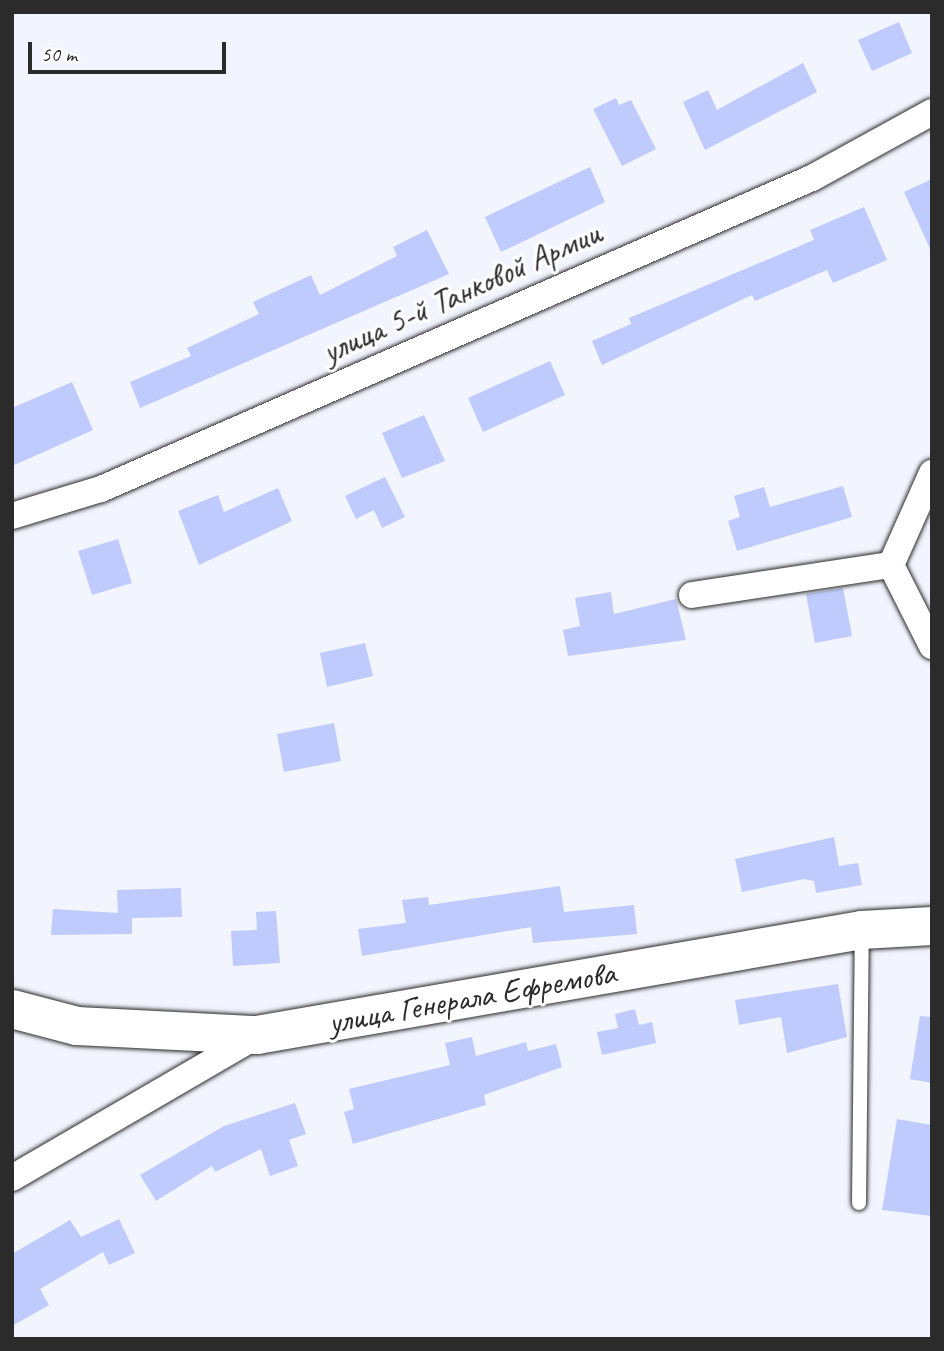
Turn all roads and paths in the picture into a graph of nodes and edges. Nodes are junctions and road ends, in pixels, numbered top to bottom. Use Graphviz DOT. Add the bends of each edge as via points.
graph roads {
  1 [pos="932,112"];
  2 [pos="932,473"];
  3 [pos="12,516"];
  4 [pos="891,565"];
  5 [pos="692,595"];
  6 [pos="932,646"];
  7 [pos="932,926"];
  8 [pos="862,930"];
  9 [pos="12,1009"];
  10 [pos="257,1035"];
  11 [pos="12,1178"];
  12 [pos="859,1203"];
  1 -- 3 [label="street, улица 5-й Танковой Армии" via="799,183 101,489"];
  2 -- 4 [label="street"];
  4 -- 5 [label="street"];
  4 -- 6 [label="street"];
  7 -- 8 [label="street, улица Генерала Ефремова"];
  8 -- 10 [label="street, улица Генерала Ефремова"];
  8 -- 12 [label="lane"];
  9 -- 10 [label="street, улица Генерала Ефремова" via="77,1026"];
  10 -- 11 [label="street"];
}
